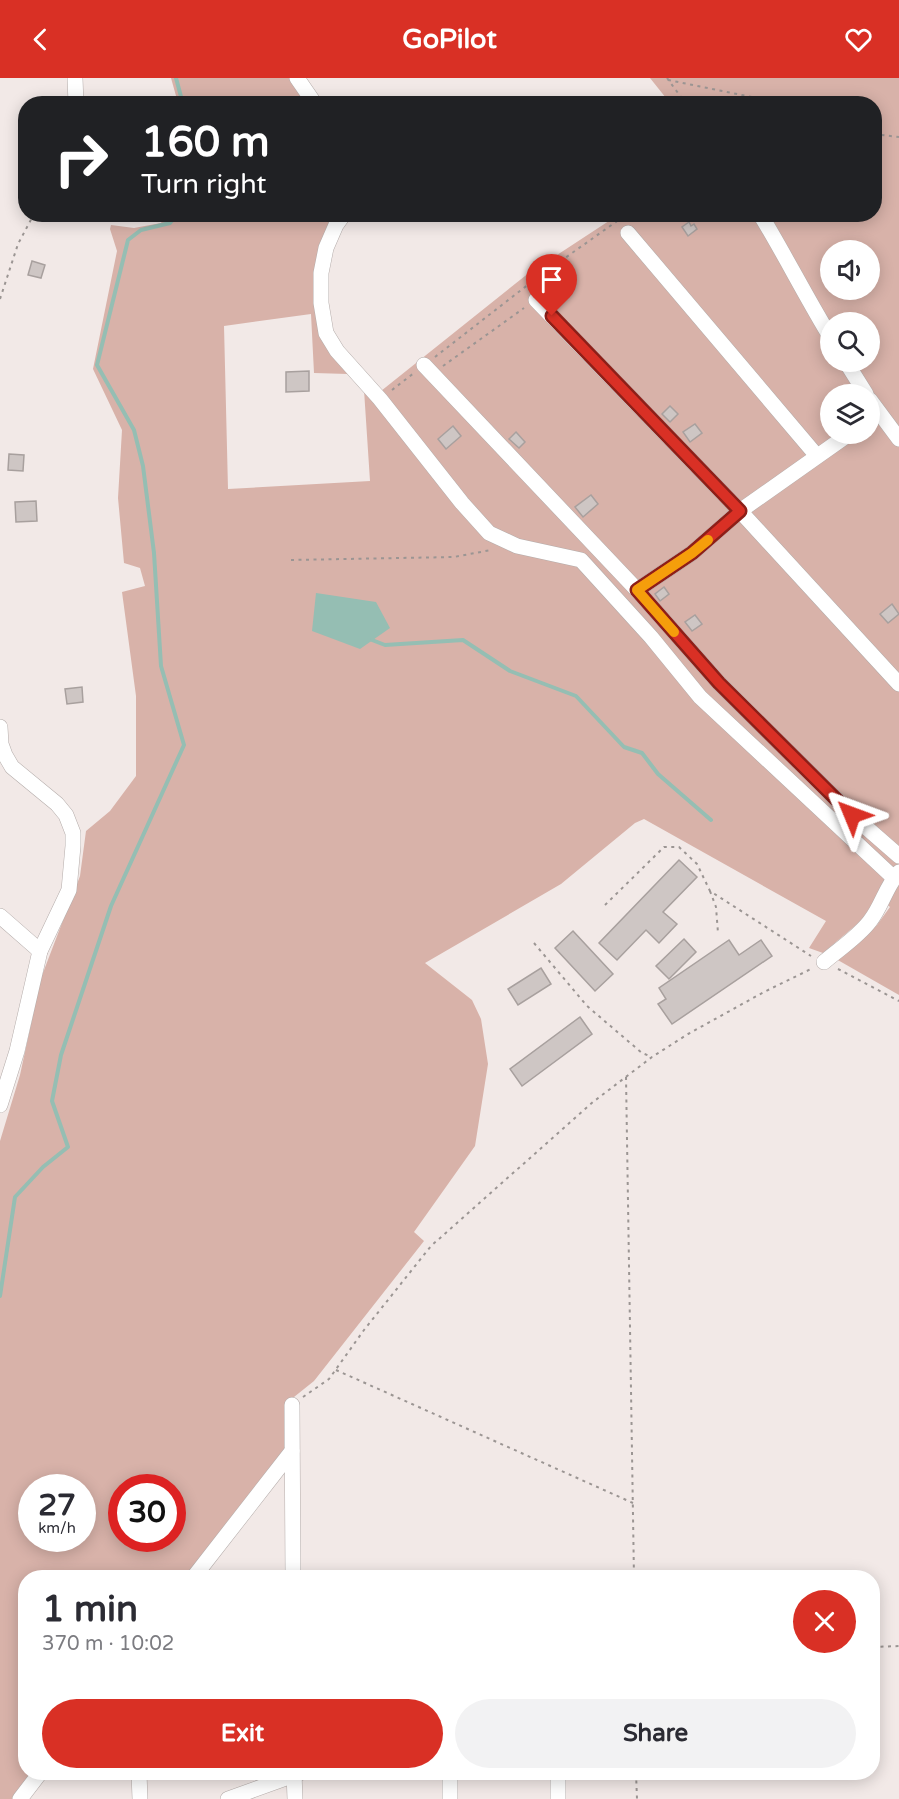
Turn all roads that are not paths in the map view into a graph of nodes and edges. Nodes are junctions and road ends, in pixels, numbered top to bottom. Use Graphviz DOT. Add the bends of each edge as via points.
graph roads {
  1 [pos="75,78"];
  2 [pos="297,78"];
  3 [pos="76,96"];
  4 [pos="309,96"];
  5 [pos="338,222"];
  6 [pos="765,222"];
  7 [pos="628,233"];
  8 [pos="536,300"];
  9 [pos="820,320"];
  10 [pos="428,369"];
  11 [pos="880,413"];
  12 [pos="899,439"];
  13 [pos="834,444"];
  14 [pos="817,456"];
  15 [pos="740,511"];
  16 [pos="637,590"];
  17 [pos="899,684"];
  18 [pos="0,727"];
  19 [pos="899,855"];
  20 [pos="896,875"];
  21 [pos="0,915"];
  22 [pos="40,951"];
  23 [pos="824,962"];
  24 [pos="5,1071"];
  25 [pos="0,1105"];
  26 [pos="292,1405"];
  27 [pos="292,1451"];
  28 [pos="199,1570"];
  29 [pos="293,1570"];
  30 [pos="35,1780"];
  31 [pos="139,1780"];
  32 [pos="280,1780"];
  33 [pos="296,1780"];
  34 [pos="450,1780"];
  35 [pos="558,1780"];
  36 [pos="20,1799"];
  37 [pos="140,1799"];
  38 [pos="228,1799"];
  39 [pos="295,1799"];
  40 [pos="450,1799"];
  41 [pos="558,1799"];
  1 -- 3 [label="street"];
  2 -- 4 [label="street"];
  5 -- 20 [label="street" via="326,248 321,273 326,333 462,503 489,532 517,546 581,560 700,697"];
  6 -- 9 [label="street"];
  7 -- 14 [label="street"];
  8 -- 15 [label="street"];
  10 -- 16 [label="street"];
  11 -- 12 [label="street"];
  13 -- 14 [label="street"];
  14 -- 15 [label="street"];
  15 -- 16 [label="street" via="692,553"];
  15 -- 17 [label="street"];
  16 -- 19 [label="street" via="766,731"];
  18 -- 22 [label="street" via="1,744 12,767 57,804 73,832 69,890"];
  20 -- 23 [label="street" via="870,922"];
  21 -- 22 [label="street"];
  22 -- 24 [label="street"];
  24 -- 25 [label="street"];
  26 -- 27 [label="street"];
  27 -- 28 [label="street"];
  27 -- 29 [label="street"];
  30 -- 36 [label="street"];
  31 -- 37 [label="street"];
  32 -- 38 [label="street"];
  33 -- 39 [label="street"];
  34 -- 40 [label="street"];
  35 -- 41 [label="street"];
}
